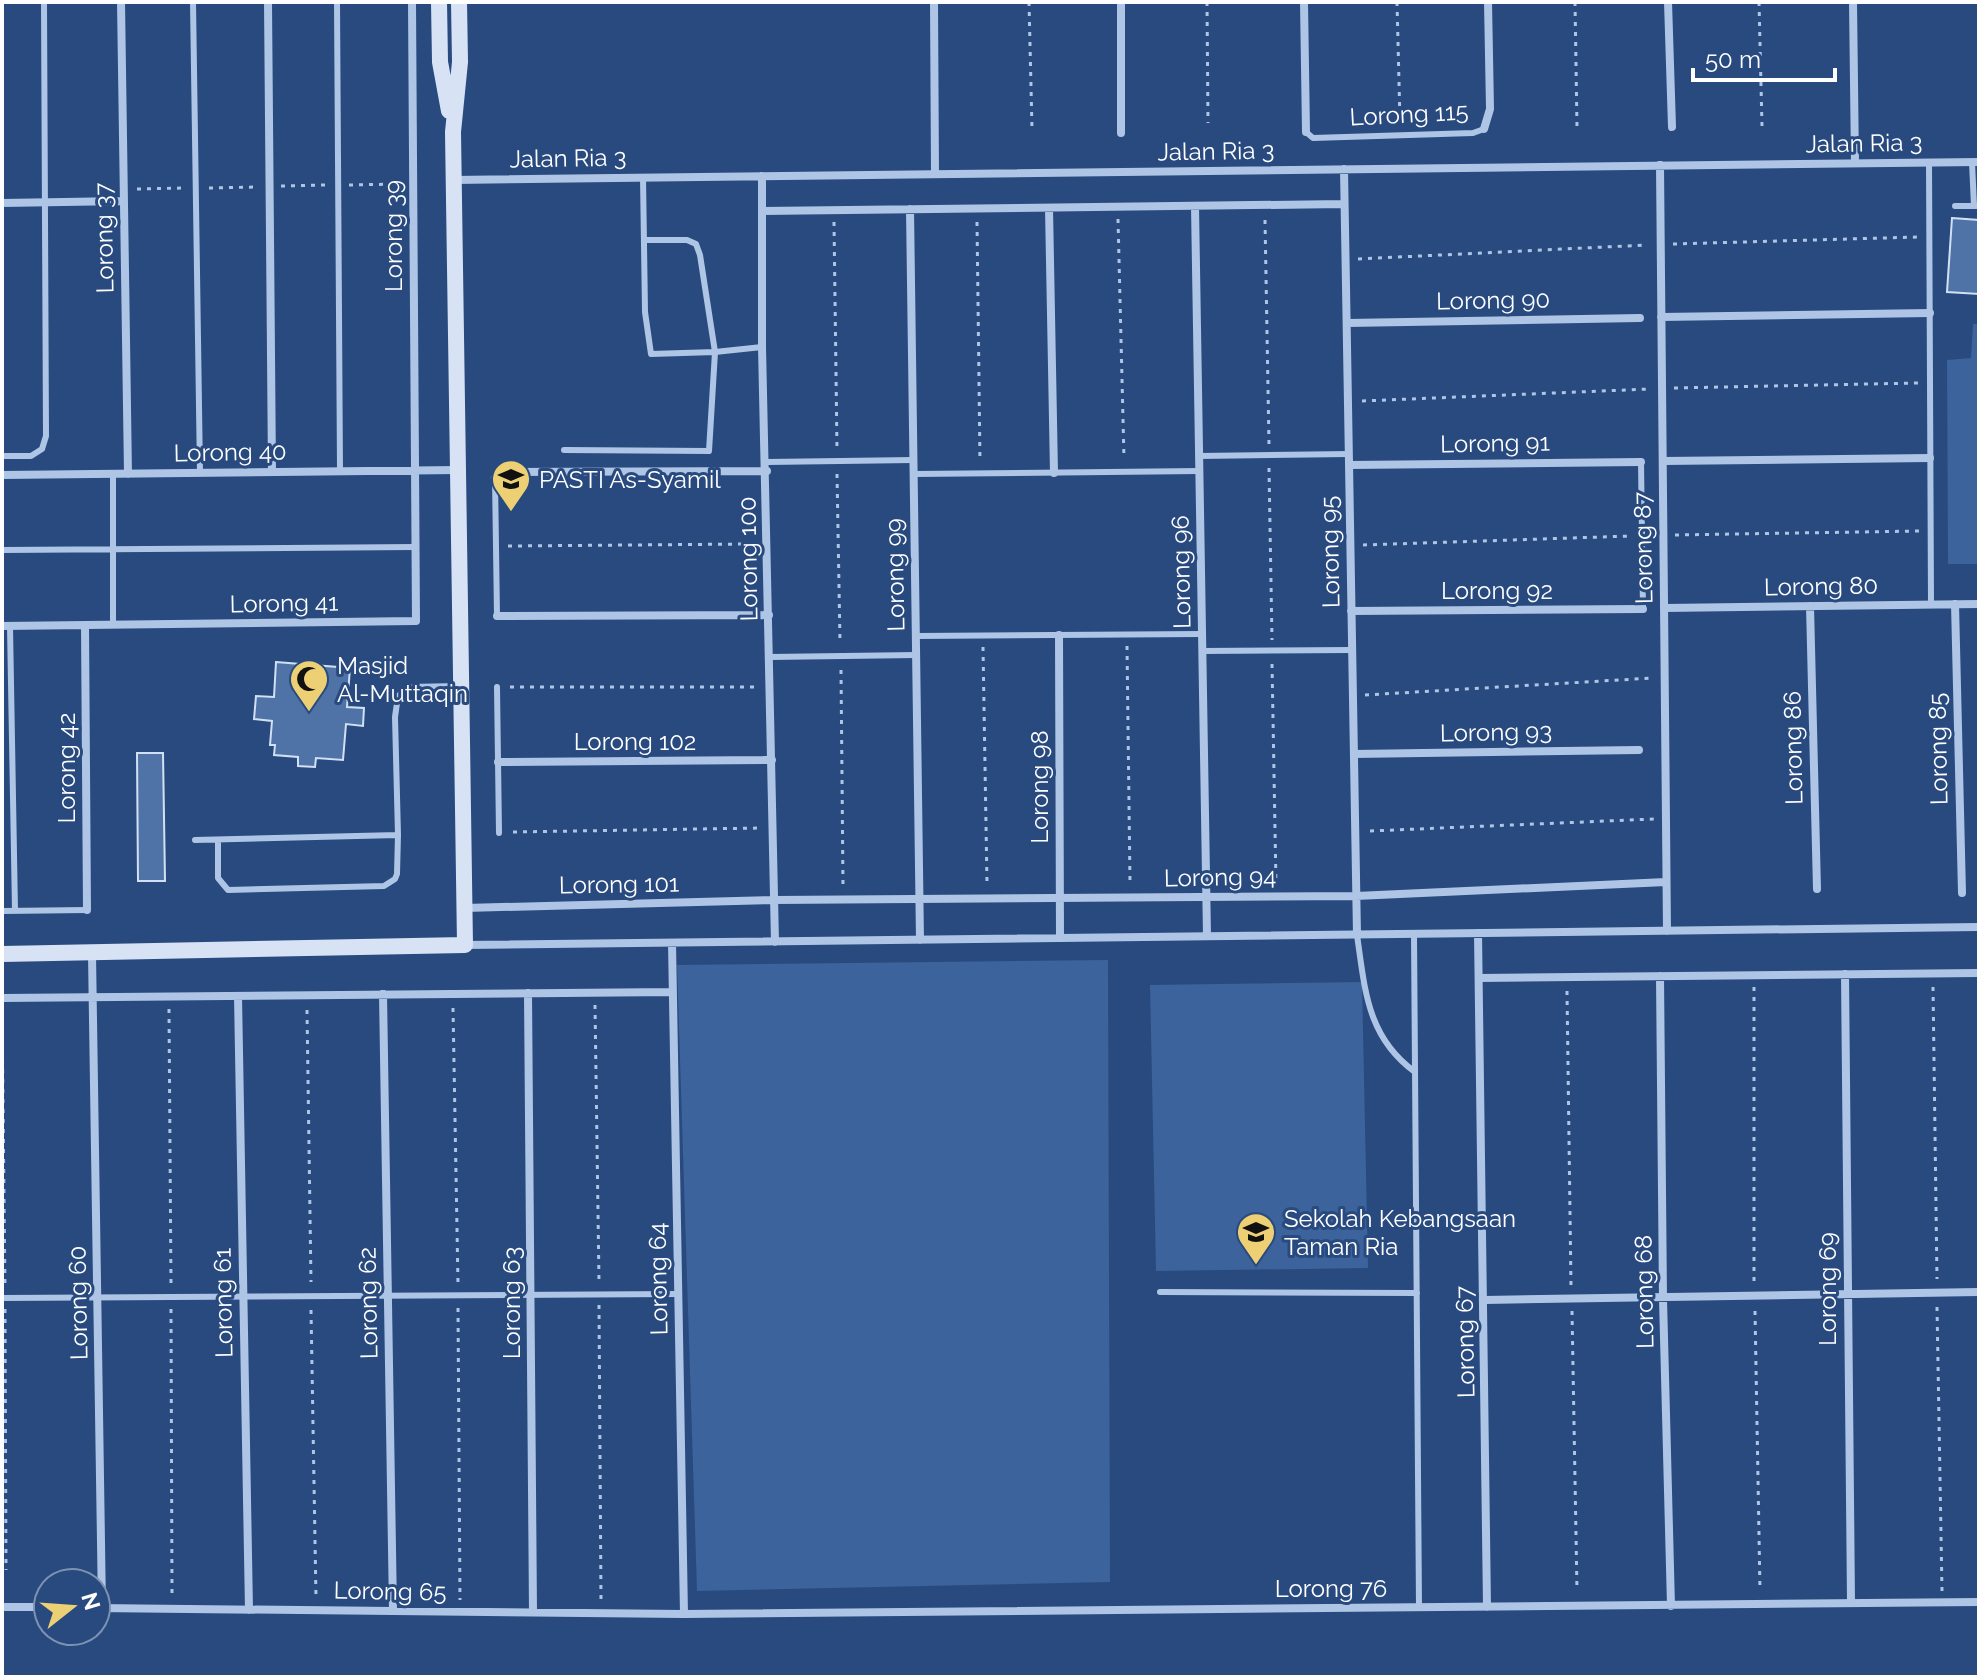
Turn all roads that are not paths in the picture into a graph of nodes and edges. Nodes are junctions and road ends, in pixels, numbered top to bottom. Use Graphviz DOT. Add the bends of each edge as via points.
graph roads {
  1 [pos="44,2"];
  2 [pos="121,2"];
  3 [pos="193,2"];
  4 [pos="268,2"];
  5 [pos="337,2"];
  6 [pos="412,2"];
  7 [pos="439,2"];
  8 [pos="459,2"];
  9 [pos="934,2"];
  10 [pos="1121,2"];
  11 [pos="1304,2"];
  12 [pos="1488,2"];
  13 [pos="1668,2"];
  14 [pos="1853,2"];
  15 [pos="1672,127"];
  16 [pos="1484,129"];
  17 [pos="453,132"];
  18 [pos="1306,132"];
  19 [pos="1121,133"];
  20 [pos="1929,162"];
  21 [pos="1976,162"];
  22 [pos="1855,163"];
  23 [pos="1660,165"];
  24 [pos="1344,169"];
  25 [pos="935,174"];
  26 [pos="762,176"];
  27 [pos="643,177"];
  28 [pos="453,180"];
  29 [pos="124,201"];
  30 [pos="43,202"];
  31 [pos="2,203"];
  32 [pos="1344,204"];
  33 [pos="1195,206"];
  34 [pos="1955,206"];
  35 [pos="1976,206"];
  36 [pos="1049,208"];
  37 [pos="910,209"];
  38 [pos="762,211"];
  39 [pos="645,240"];
  40 [pos="1930,313"];
  41 [pos="1661,317"];
  42 [pos="1640,318"];
  43 [pos="1347,323"];
  44 [pos="762,347"];
  45 [pos="715,352"];
  46 [pos="564,450"];
  47 [pos="1349,454"];
  48 [pos="2,456"];
  49 [pos="1199,456"];
  50 [pos="1930,458"];
  51 [pos="913,460"];
  52 [pos="1663,461"];
  53 [pos="1641,462"];
  54 [pos="1349,465"];
  55 [pos="767,467"];
  56 [pos="415,470"];
  57 [pos="458,470"];
  58 [pos="340,471"];
  59 [pos="1199,471"];
  60 [pos="272,472"];
  61 [pos="200,473"];
  62 [pos="1054,473"];
  63 [pos="113,474"];
  64 [pos="128,474"];
  65 [pos="914,474"];
  66 [pos="2,475"];
  67 [pos="495,478"];
  68 [pos="415,547"];
  69 [pos="112,548"];
  70 [pos="2,550"];
  71 [pos="1931,604"];
  72 [pos="1955,604"];
  73 [pos="1979,604"];
  74 [pos="1810,606"];
  75 [pos="1664,608"];
  76 [pos="1643,609"];
  77 [pos="1351,611"];
  78 [pos="769,615"];
  79 [pos="497,616"];
  80 [pos="85,625"];
  81 [pos="113,625"];
  82 [pos="6,626"];
  83 [pos="1202,634"];
  84 [pos="1059,635"];
  85 [pos="916,636"];
  86 [pos="1352,650"];
  87 [pos="1202,651"];
  88 [pos="916,655"];
  89 [pos="770,657"];
  90 [pos="461,686"];
  91 [pos="497,687"];
  92 [pos="1639,750"];
  93 [pos="1354,754"];
  94 [pos="772,760"];
  95 [pos="498,762"];
  96 [pos="499,833"];
  97 [pos="398,835"];
  98 [pos="195,840"];
  99 [pos="218,840"];
  100 [pos="1666,882"];
  101 [pos="1817,889"];
  102 [pos="1962,893"];
  103 [pos="1356,896"];
  104 [pos="1206,897"];
  105 [pos="1060,898"];
  106 [pos="920,899"];
  107 [pos="774,900"];
  108 [pos="465,908"];
  109 [pos="87,910"];
  110 [pos="2,911"];
  111 [pos="15,911"];
  112 [pos="1979,927"];
  113 [pos="1667,931"];
  114 [pos="1478,933"];
  115 [pos="1414,934"];
  116 [pos="1357,935"];
  117 [pos="1207,936"];
  118 [pos="1060,938"];
  119 [pos="920,940"];
  120 [pos="775,942"];
  121 [pos="672,943"];
  122 [pos="465,945"];
  123 [pos="2,954"];
  124 [pos="92,954"];
  125 [pos="1979,973"];
  126 [pos="1845,974"];
  127 [pos="1660,976"];
  128 [pos="1479,978"];
  129 [pos="672,992"];
  130 [pos="528,993"];
  131 [pos="383,994"];
  132 [pos="238,996"];
  133 [pos="93,997"];
  134 [pos="2,1000"];
  135 [pos="1415,1072"];
  136 [pos="1160,1292"];
  137 [pos="1979,1292"];
  138 [pos="1417,1293"];
  139 [pos="678,1294"];
  140 [pos="388,1295"];
  141 [pos="530,1295"];
  142 [pos="1847,1295"];
  143 [pos="243,1297"];
  144 [pos="4,1298"];
  145 [pos="98,1299"];
  146 [pos="1663,1299"];
  147 [pos="1485,1300"];
  148 [pos="99,1567"];
  149 [pos="1979,1602"];
  150 [pos="1851,1603"];
  151 [pos="1671,1606"];
  152 [pos="2,1607"];
  153 [pos="32,1607"];
  154 [pos="1487,1607"];
  155 [pos="112,1608"];
  156 [pos="1419,1608"];
  157 [pos="249,1610"];
  158 [pos="393,1611"];
  159 [pos="533,1612"];
  160 [pos="684,1614"];
  1 -- 30 [label="lane"];
  2 -- 29 [label="street, Lorong 37"];
  3 -- 61 [label="lane"];
  4 -- 60 [label="street"];
  5 -- 58 [label="lane"];
  6 -- 56 [label="street, Lorong 39"];
  7 -- 17 [label="street" via="440,62"];
  8 -- 17 [label="street"];
  9 -- 25 [label="street"];
  10 -- 19 [label="street"];
  11 -- 18 [label="street"];
  12 -- 16 [label="street, Lorong 115" via="1490,109"];
  13 -- 15 [label="street"];
  14 -- 22 [label="street"];
  16 -- 18 [label="lane, Lorong 115" via="1313,138"];
  17 -- 28 [label="street"];
  20 -- 21 [label="street, Jalan Ria 3"];
  20 -- 22 [label="street, Jalan Ria 3"];
  20 -- 40 [label="lane"];
  21 -- 35 [label="lane"];
  22 -- 23 [label="street, Jalan Ria 3"];
  23 -- 24 [label="street, Jalan Ria 3"];
  23 -- 41 [label="street, Lorong 87"];
  24 -- 25 [label="street, Jalan Ria 3"];
  24 -- 32 [label="street, Lorong 95"];
  25 -- 26 [label="street, Jalan Ria 3"];
  26 -- 27 [label="street, Jalan Ria 3"];
  26 -- 38 [label="street, Lorong 100"];
  27 -- 28 [label="street, Jalan Ria 3"];
  27 -- 39 [label="lane"];
  28 -- 57 [label="street"];
  29 -- 30 [label="street"];
  29 -- 64 [label="street, Lorong 37"];
  30 -- 31 [label="street"];
  30 -- 48 [label="lane" via="46,436 42,449 31,456"];
  32 -- 33 [label="street"];
  32 -- 43 [label="street, Lorong 95"];
  33 -- 36 [label="street"];
  33 -- 49 [label="street, Lorong 96"];
  34 -- 35 [label="lane"];
  36 -- 37 [label="street"];
  36 -- 62 [label="street"];
  37 -- 38 [label="street"];
  37 -- 51 [label="street, Lorong 99"];
  38 -- 44 [label="street, Lorong 100"];
  39 -- 45 [label="lane" via="696,244"];
  39 -- 45 [label="lane" via="651,354"];
  40 -- 41 [label="street"];
  40 -- 50 [label="lane"];
  41 -- 52 [label="street, Lorong 87"];
  42 -- 43 [label="street, Lorong 90"];
  43 -- 47 [label="street, Lorong 95"];
  44 -- 45 [label="lane"];
  44 -- 55 [label="street, Lorong 100"];
  45 -- 46 [label="lane" via="709,451"];
  47 -- 49 [label="lane"];
  47 -- 54 [label="street, Lorong 95"];
  49 -- 59 [label="street, Lorong 96"];
  50 -- 52 [label="street"];
  50 -- 71 [label="lane"];
  51 -- 55 [label="lane"];
  51 -- 65 [label="street, Lorong 99"];
  52 -- 75 [label="street, Lorong 87"];
  53 -- 54 [label="street, Lorong 91"];
  53 -- 76 [label="lane"];
  54 -- 77 [label="street, Lorong 95"];
  55 -- 67 [label="street" via="510,472"];
  55 -- 78 [label="street, Lorong 100"];
  56 -- 57 [label="street, Lorong 40"];
  56 -- 58 [label="street, Lorong 40"];
  56 -- 68 [label="street, Lorong 41"];
  57 -- 90 [label="street"];
  58 -- 60 [label="street, Lorong 40"];
  59 -- 62 [label="lane"];
  59 -- 83 [label="street, Lorong 96"];
  60 -- 61 [label="street, Lorong 40"];
  61 -- 64 [label="street, Lorong 40"];
  62 -- 65 [label="lane"];
  63 -- 64 [label="street, Lorong 40"];
  63 -- 66 [label="street, Lorong 40"];
  63 -- 69 [label="lane"];
  65 -- 85 [label="street, Lorong 99"];
  67 -- 79 [label="lane"];
  68 -- 69 [label="lane"];
  68 -- 81 [label="street, Lorong 41" via="416,621"];
  69 -- 70 [label="lane"];
  69 -- 81 [label="lane"];
  71 -- 72 [label="street, Lorong 80"];
  71 -- 74 [label="street, Lorong 80"];
  72 -- 73 [label="street, Lorong 80"];
  72 -- 102 [label="street, Lorong 85"];
  74 -- 75 [label="street, Lorong 80"];
  74 -- 101 [label="street, Lorong 86"];
  75 -- 100 [label="street, Lorong 87"];
  76 -- 77 [label="street, Lorong 92"];
  77 -- 86 [label="street, Lorong 95"];
  78 -- 79 [label="street"];
  78 -- 89 [label="street, Lorong 100"];
  80 -- 81 [label="street, Lorong 41"];
  80 -- 82 [label="street, Lorong 41"];
  80 -- 109 [label="street, Lorong 42"];
  82 -- 111 [label="lane"];
  83 -- 84 [label="lane"];
  83 -- 87 [label="street, Lorong 96"];
  84 -- 85 [label="lane"];
  84 -- 105 [label="street, Lorong 98"];
  85 -- 88 [label="street, Lorong 99"];
  86 -- 87 [label="lane"];
  86 -- 93 [label="street, Lorong 95"];
  87 -- 104 [label="street, Lorong 96"];
  88 -- 89 [label="lane"];
  88 -- 106 [label="street, Lorong 99"];
  89 -- 94 [label="street, Lorong 100"];
  90 -- 97 [label="lane" via="409,687 398,696"];
  90 -- 108 [label="street"];
  91 -- 95 [label="lane"];
  92 -- 93 [label="street, Lorong 93"];
  93 -- 103 [label="street, Lorong 95"];
  94 -- 95 [label="street, Lorong 102"];
  94 -- 107 [label="street, Lorong 100"];
  95 -- 96 [label="lane"];
  97 -- 99 [label="lane"];
  97 -- 99 [label="lane" via="397,874 384,886 228,890 218,878"];
  98 -- 99 [label="lane"];
  100 -- 103 [label="street, Lorong 94"];
  100 -- 113 [label="street, Lorong 87"];
  103 -- 104 [label="street, Lorong 94"];
  103 -- 116 [label="street, Lorong 95"];
  104 -- 105 [label="street, Lorong 94"];
  104 -- 117 [label="street, Lorong 96"];
  105 -- 106 [label="street, Lorong 94"];
  105 -- 118 [label="street, Lorong 98"];
  106 -- 107 [label="street, Lorong 94"];
  106 -- 119 [label="street, Lorong 99"];
  107 -- 108 [label="street, Lorong 101"];
  107 -- 120 [label="street, Lorong 100"];
  108 -- 122 [label="street"];
  109 -- 111 [label="lane"];
  110 -- 111 [label="lane"];
  112 -- 113 [label="street"];
  113 -- 114 [label="street"];
  114 -- 115 [label="street"];
  114 -- 128 [label="street, Lorong 67"];
  115 -- 116 [label="street"];
  115 -- 135 [label="lane"];
  116 -- 117 [label="street"];
  116 -- 135 [label="lane" via="1374,1024 1385,1044"];
  117 -- 118 [label="street"];
  118 -- 119 [label="street"];
  119 -- 120 [label="street"];
  120 -- 121 [label="street"];
  121 -- 122 [label="street"];
  121 -- 129 [label="street, Lorong 64"];
  122 -- 124 [label="street"];
  123 -- 124 [label="street"];
  124 -- 133 [label="street, Lorong 60"];
  125 -- 126 [label="street"];
  126 -- 127 [label="street"];
  126 -- 142 [label="street, Lorong 69"];
  127 -- 128 [label="street"];
  127 -- 146 [label="street, Lorong 68"];
  128 -- 147 [label="street, Lorong 67"];
  129 -- 130 [label="street"];
  129 -- 139 [label="street, Lorong 64"];
  130 -- 131 [label="street"];
  130 -- 141 [label="street, Lorong 63"];
  131 -- 132 [label="street"];
  131 -- 140 [label="street, Lorong 62"];
  132 -- 133 [label="street"];
  132 -- 143 [label="street, Lorong 61"];
  133 -- 134 [label="street"];
  133 -- 145 [label="street, Lorong 60"];
  135 -- 138 [label="lane"];
  136 -- 138 [label="lane"];
  137 -- 142 [label="street"];
  138 -- 156 [label="lane"];
  139 -- 141 [label="lane"];
  139 -- 160 [label="street, Lorong 64"];
  140 -- 141 [label="lane"];
  140 -- 143 [label="lane"];
  140 -- 158 [label="street, Lorong 62"];
  141 -- 159 [label="street, Lorong 63"];
  142 -- 146 [label="street"];
  142 -- 150 [label="street, Lorong 69"];
  143 -- 145 [label="lane"];
  143 -- 157 [label="street, Lorong 61"];
  144 -- 145 [label="lane"];
  145 -- 148 [label="street, Lorong 60"];
  146 -- 147 [label="street"];
  146 -- 151 [label="street, Lorong 68"];
  147 -- 154 [label="street, Lorong 67"];
  149 -- 150 [label="street, Lorong 76"];
  150 -- 151 [label="street, Lorong 76"];
  151 -- 154 [label="street, Lorong 76"];
  152 -- 153 [label="street"];
  154 -- 156 [label="street, Lorong 76"];
  155 -- 157 [label="street, Lorong 65"];
  156 -- 160 [label="street, Lorong 76"];
  157 -- 158 [label="street, Lorong 65"];
  158 -- 159 [label="street, Lorong 65"];
  159 -- 160 [label="street, Lorong 65"];
}
